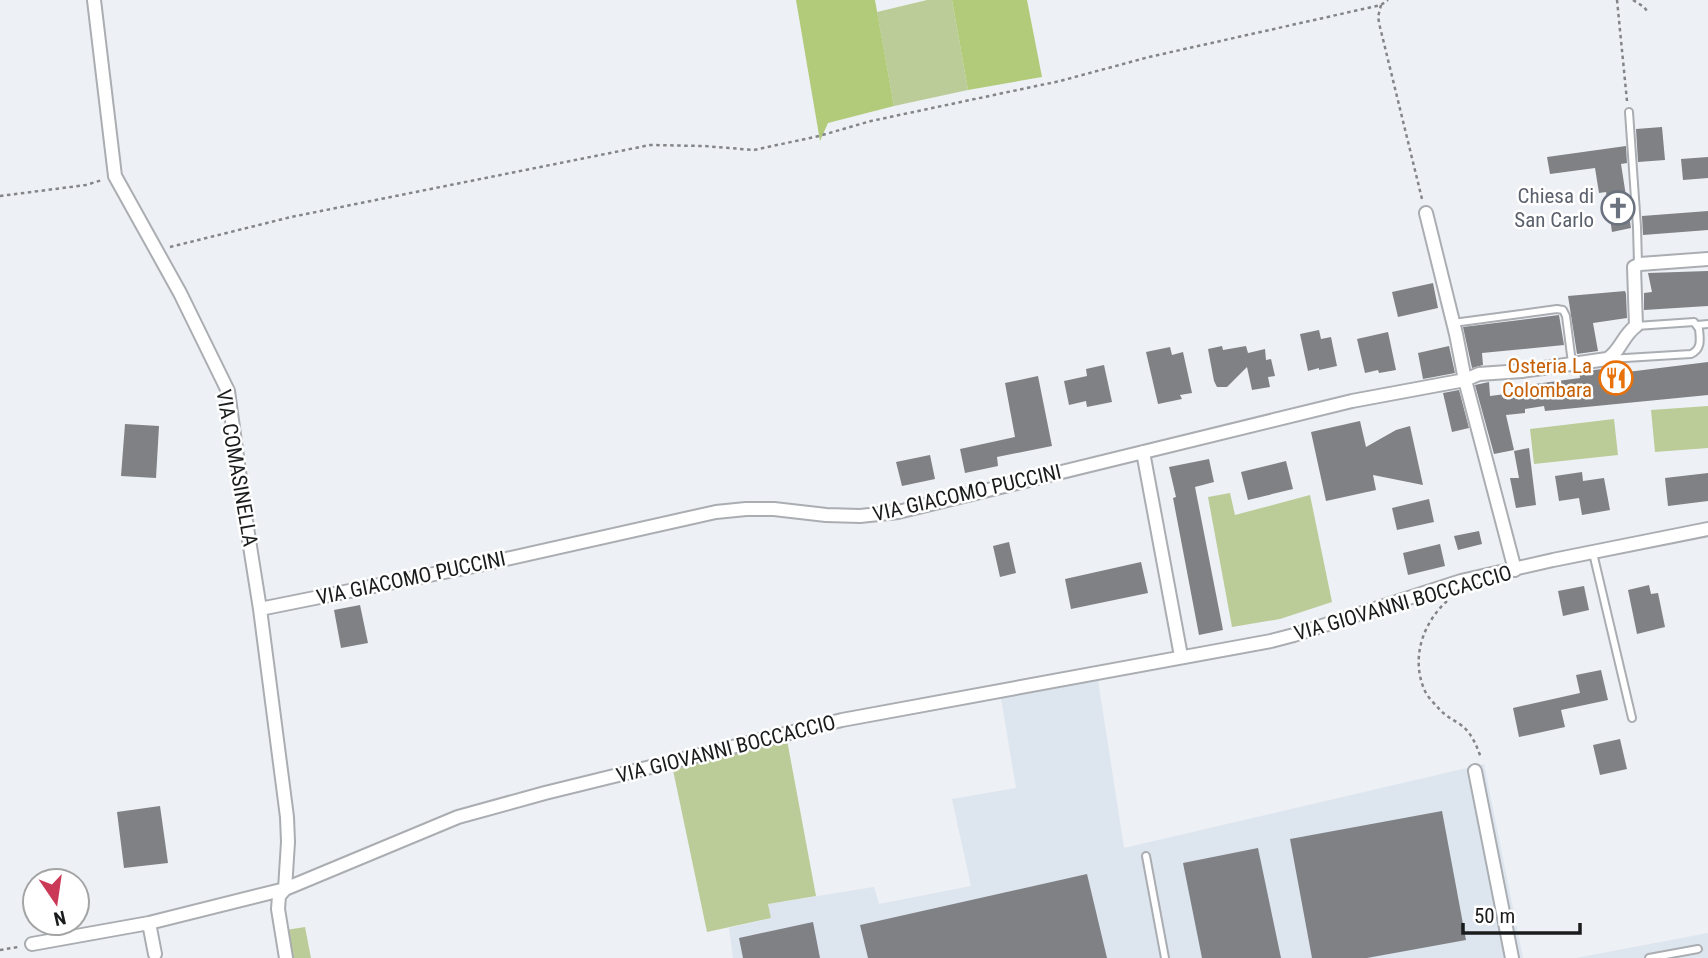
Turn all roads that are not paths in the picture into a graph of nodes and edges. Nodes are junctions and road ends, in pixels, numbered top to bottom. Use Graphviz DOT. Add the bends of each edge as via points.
graph roads {
  1 [pos="94,0"];
  2 [pos="1629,112"];
  3 [pos="1426,213"];
  4 [pos="1708,259"];
  5 [pos="1638,264"];
  6 [pos="1453,323"];
  7 [pos="1708,324"];
  8 [pos="1697,325"];
  9 [pos="1636,326"];
  10 [pos="1607,359"];
  11 [pos="1572,365"];
  12 [pos="1465,380"];
  13 [pos="1143,452"];
  14 [pos="1708,529"];
  15 [pos="1593,552"];
  16 [pos="1515,570"];
  17 [pos="260,609"];
  18 [pos="1181,656"];
  19 [pos="1632,718"];
  20 [pos="1476,776"];
  21 [pos="1146,856"];
  22 [pos="285,889"];
  23 [pos="149,923"];
  24 [pos="32,944"];
  25 [pos="1698,949"];
  26 [pos="155,954"];
  27 [pos="286,958"];
  28 [pos="1166,958"];
  29 [pos="1512,958"];
  30 [pos="1649,958"];
  1 -- 17 [label="street, VIA COMASINELLA" via="115,176 228,391"];
  2 -- 5 [label="lane"];
  3 -- 6 [label="street"];
  4 -- 5 [label="street"];
  5 -- 9 [label="street" via="1633,267"];
  6 -- 11 [label="lane" via="1563,310"];
  6 -- 12 [label="street"];
  7 -- 8 [label="lane"];
  8 -- 9 [label="lane"];
  8 -- 10 [label="lane" via="1699,348 1692,354"];
  9 -- 10 [label="street"];
  10 -- 11 [label="street, VIA GIACOMO PUCCINI"];
  11 -- 12 [label="street, VIA GIACOMO PUCCINI" via="1479,374"];
  12 -- 13 [label="street, VIA GIACOMO PUCCINI" via="1352,401"];
  12 -- 16 [label="street"];
  13 -- 17 [label="street, VIA GIACOMO PUCCINI" via="898,512 860,516 774,509 716,512"];
  13 -- 18 [label="street"];
  14 -- 15 [label="street, VIA GIOVANNI BOCCACCIO"];
  15 -- 16 [label="street, VIA GIOVANNI BOCCACCIO"];
  15 -- 19 [label="lane"];
  16 -- 18 [label="street, VIA GIOVANNI BOCCACCIO" via="1461,581 1294,635"];
  17 -- 22 [label="street, VIA COMASINELLA" via="287,817"];
  18 -- 22 [label="street, VIA GIOVANNI BOCCACCIO" via="842,720 545,793 458,817"];
  20 -- 29 [label="street"];
  21 -- 28 [label="lane"];
  22 -- 23 [label="street, VIA GIOVANNI BOCCACCIO"];
  22 -- 27 [label="street, VIA COMASINELLA" via="278,909"];
  23 -- 24 [label="street, VIA GIOVANNI BOCCACCIO"];
  23 -- 26 [label="street"];
  25 -- 30 [label="lane"];
}
